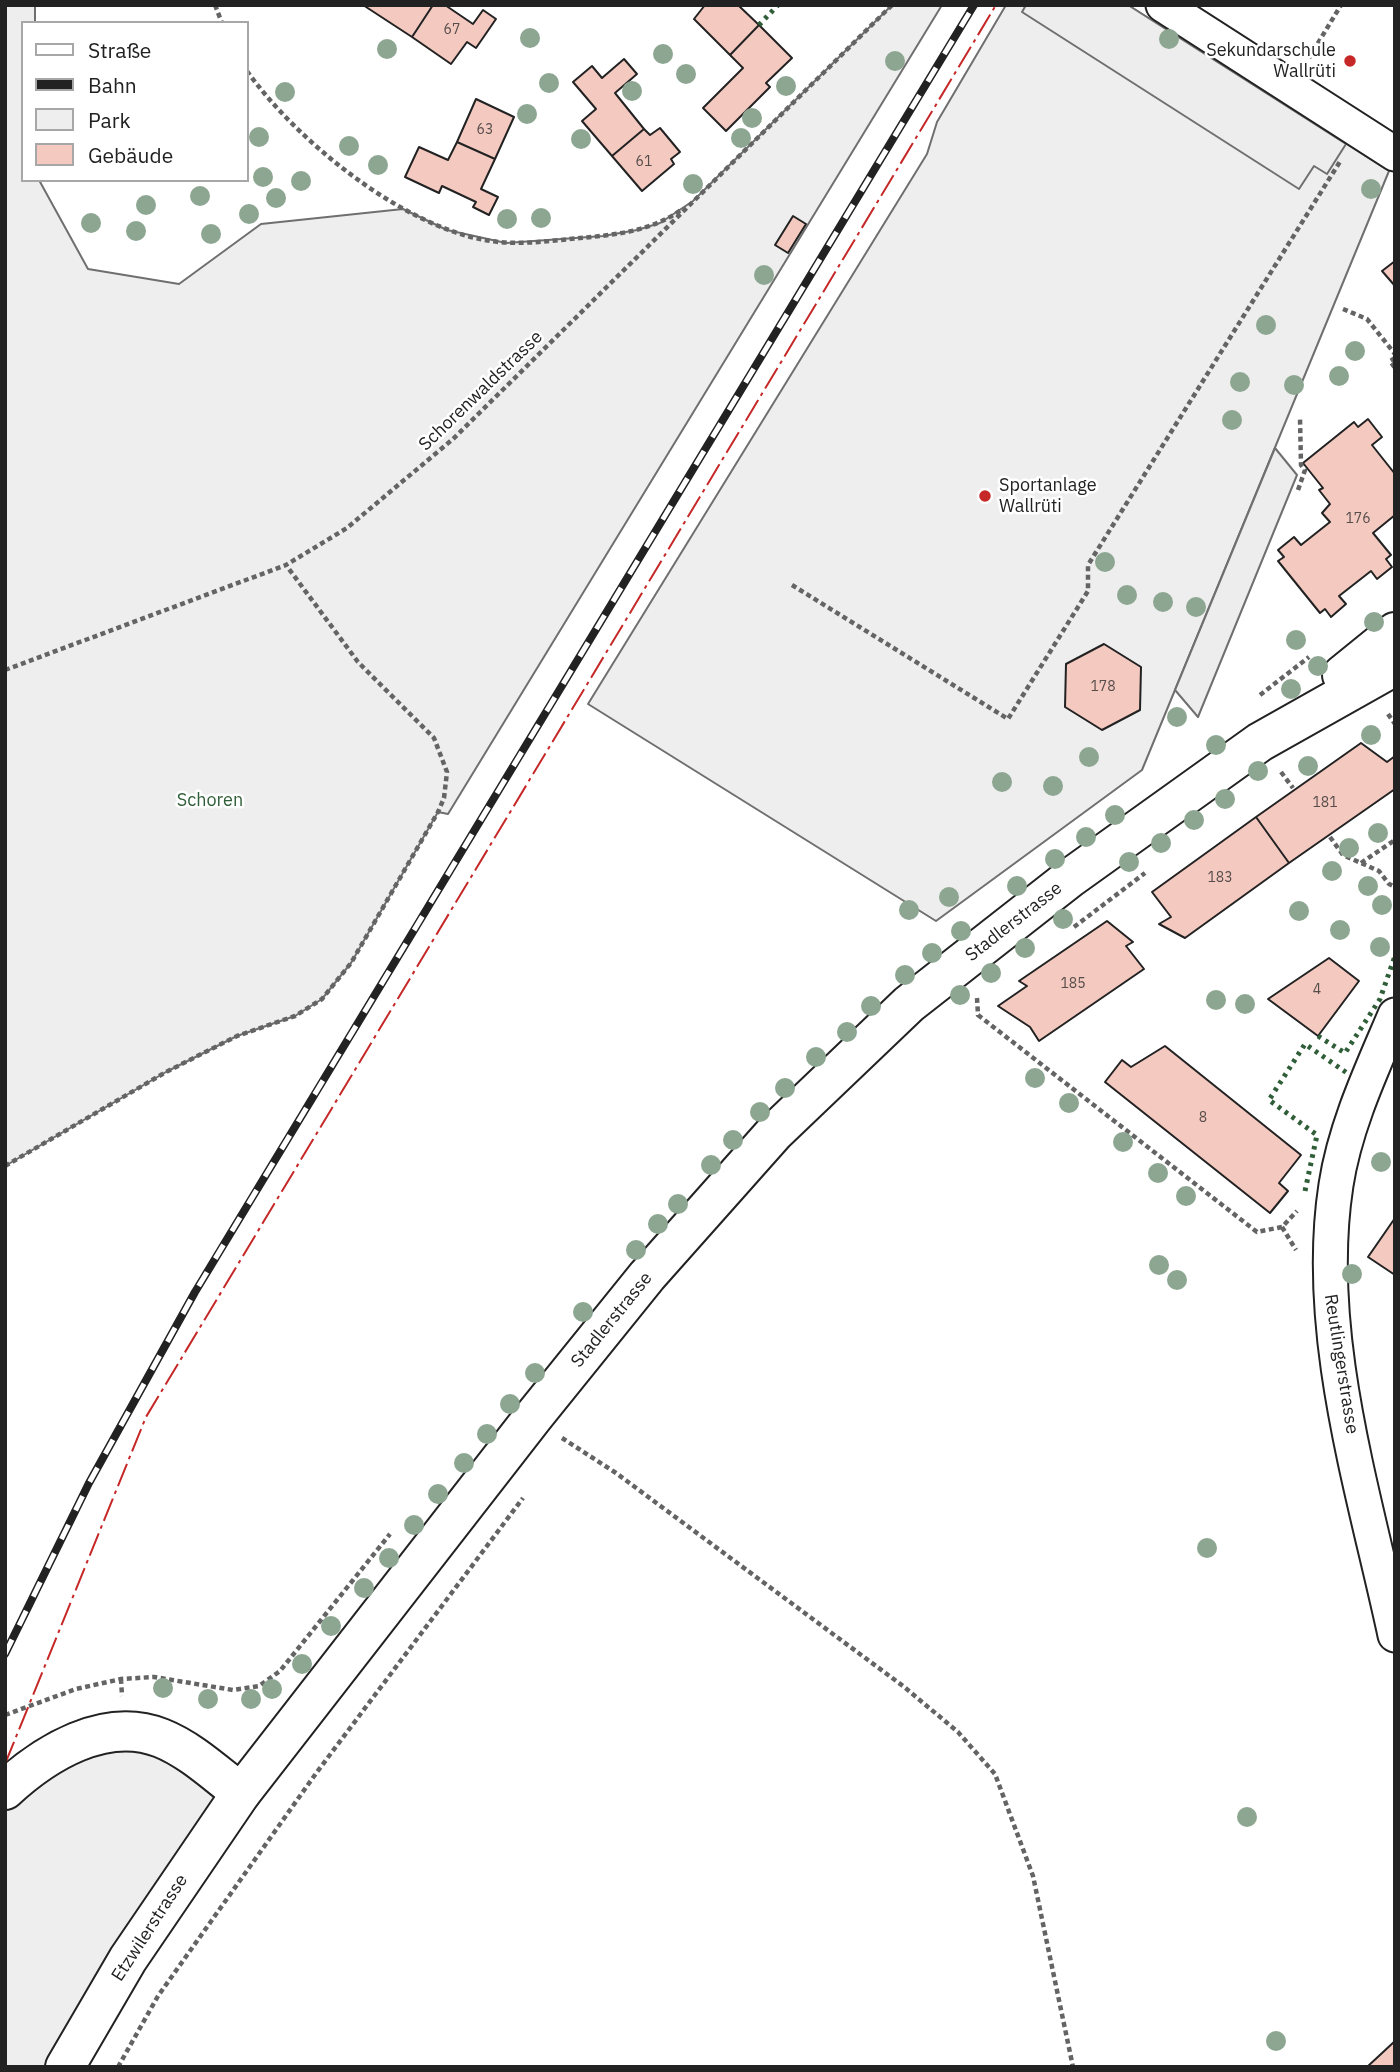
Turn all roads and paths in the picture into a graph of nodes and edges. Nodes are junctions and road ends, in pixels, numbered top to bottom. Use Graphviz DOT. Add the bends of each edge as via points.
graph roads {
  1 [pos="892,5"];
  2 [pos="1163,5"];
  3 [pos="1341,5"];
  4 [pos="1308,59"];
  5 [pos="248,72"];
  6 [pos="1359,131"];
  7 [pos="1395,154"];
  8 [pos="693,201"];
  9 [pos="1343,309"];
  10 [pos="1395,356"];
  11 [pos="1395,368"];
  12 [pos="1300,418"];
  13 [pos="1298,490"];
  14 [pos="286,565"];
  15 [pos="792,585"];
  16 [pos="1394,643"];
  17 [pos="5,670"];
  18 [pos="1282,774"];
  19 [pos="1271,781"];
  20 [pos="1330,837"];
  21 [pos="1395,840"];
  22 [pos="1361,863"];
  23 [pos="1149,867"];
  24 [pos="1395,887"];
  25 [pos="1063,935"];
  26 [pos="988,989"];
  27 [pos="1395,1015"];
  28 [pos="5,1166"];
  29 [pos="1301,1204"];
  30 [pos="534,1416"];
  31 [pos="565,1441"];
  32 [pos="557,1452"];
  33 [pos="524,1496"];
  34 [pos="1395,1635"];
  35 [pos="281,1671"];
  36 [pos="5,1715"];
  37 [pos="5,1790"];
  38 [pos="241,1793"];
  39 [pos="65,2067"];
  40 [pos="118,2067"];
  41 [pos="1073,2067"];
  1 -- 8 [label="path, Schorenwaldstrasse"];
  2 -- 6 [label="street"];
  3 -- 4 [label="path"];
  5 -- 8 [label="path" via="282,111 356,178 403,209 465,236 506,243 603,236 660,223"];
  6 -- 7 [label="street"];
  6 -- 15 [label="path" via="1088,565 1088,591 1008,719"];
  8 -- 14 [label="path, Schorenwaldstrasse" via="425,465 347,528"];
  9 -- 10 [label="path" via="1367,319"];
  10 -- 11 [label="path" via="1390,361"];
  12 -- 13 [label="path" via="1301,465 1305,470"];
  14 -- 17 [label="path, Schorenwaldstrasse"];
  14 -- 28 [label="path" via="358,662 434,738 447,772 438,812 351,963 322,999 295,1016 237,1036 166,1072"];
  16 -- 30 [label="main road, Stadlerstrasse" via="1070,878 909,1004 775,1132 647,1276"];
  18 -- 19 [label="path"];
  20 -- 22 [label="path" via="1343,855"];
  21 -- 22 [label="path"];
  22 -- 24 [label="path" via="1379,871"];
  23 -- 25 [label="path" via="1142,878"];
  26 -- 29 [label="path" via="977,997 978,1015 1257,1232 1282,1227"];
  27 -- 34 [label="street, Reutlingerstrasse" via="1359,1102 1336,1184 1328,1299 1340,1382"];
  30 -- 31 [label="path"];
  30 -- 38 [label="main road, Stadlerstrasse"];
  31 -- 32 [label="path"];
  31 -- 41 [label="path" via="616,1473 903,1686 958,1732 995,1774 1033,1876"];
  33 -- 40 [label="path" via="317,1772 158,1996"];
  35 -- 36 [label="path" via="259,1686 233,1690 154,1677 121,1679 76,1689"];
  37 -- 38 [label="main road" via="58,1749 125,1732 160,1737 190,1753"];
  38 -- 39 [label="main road, Etzwilerstrasse" via="128,1959"];
}
